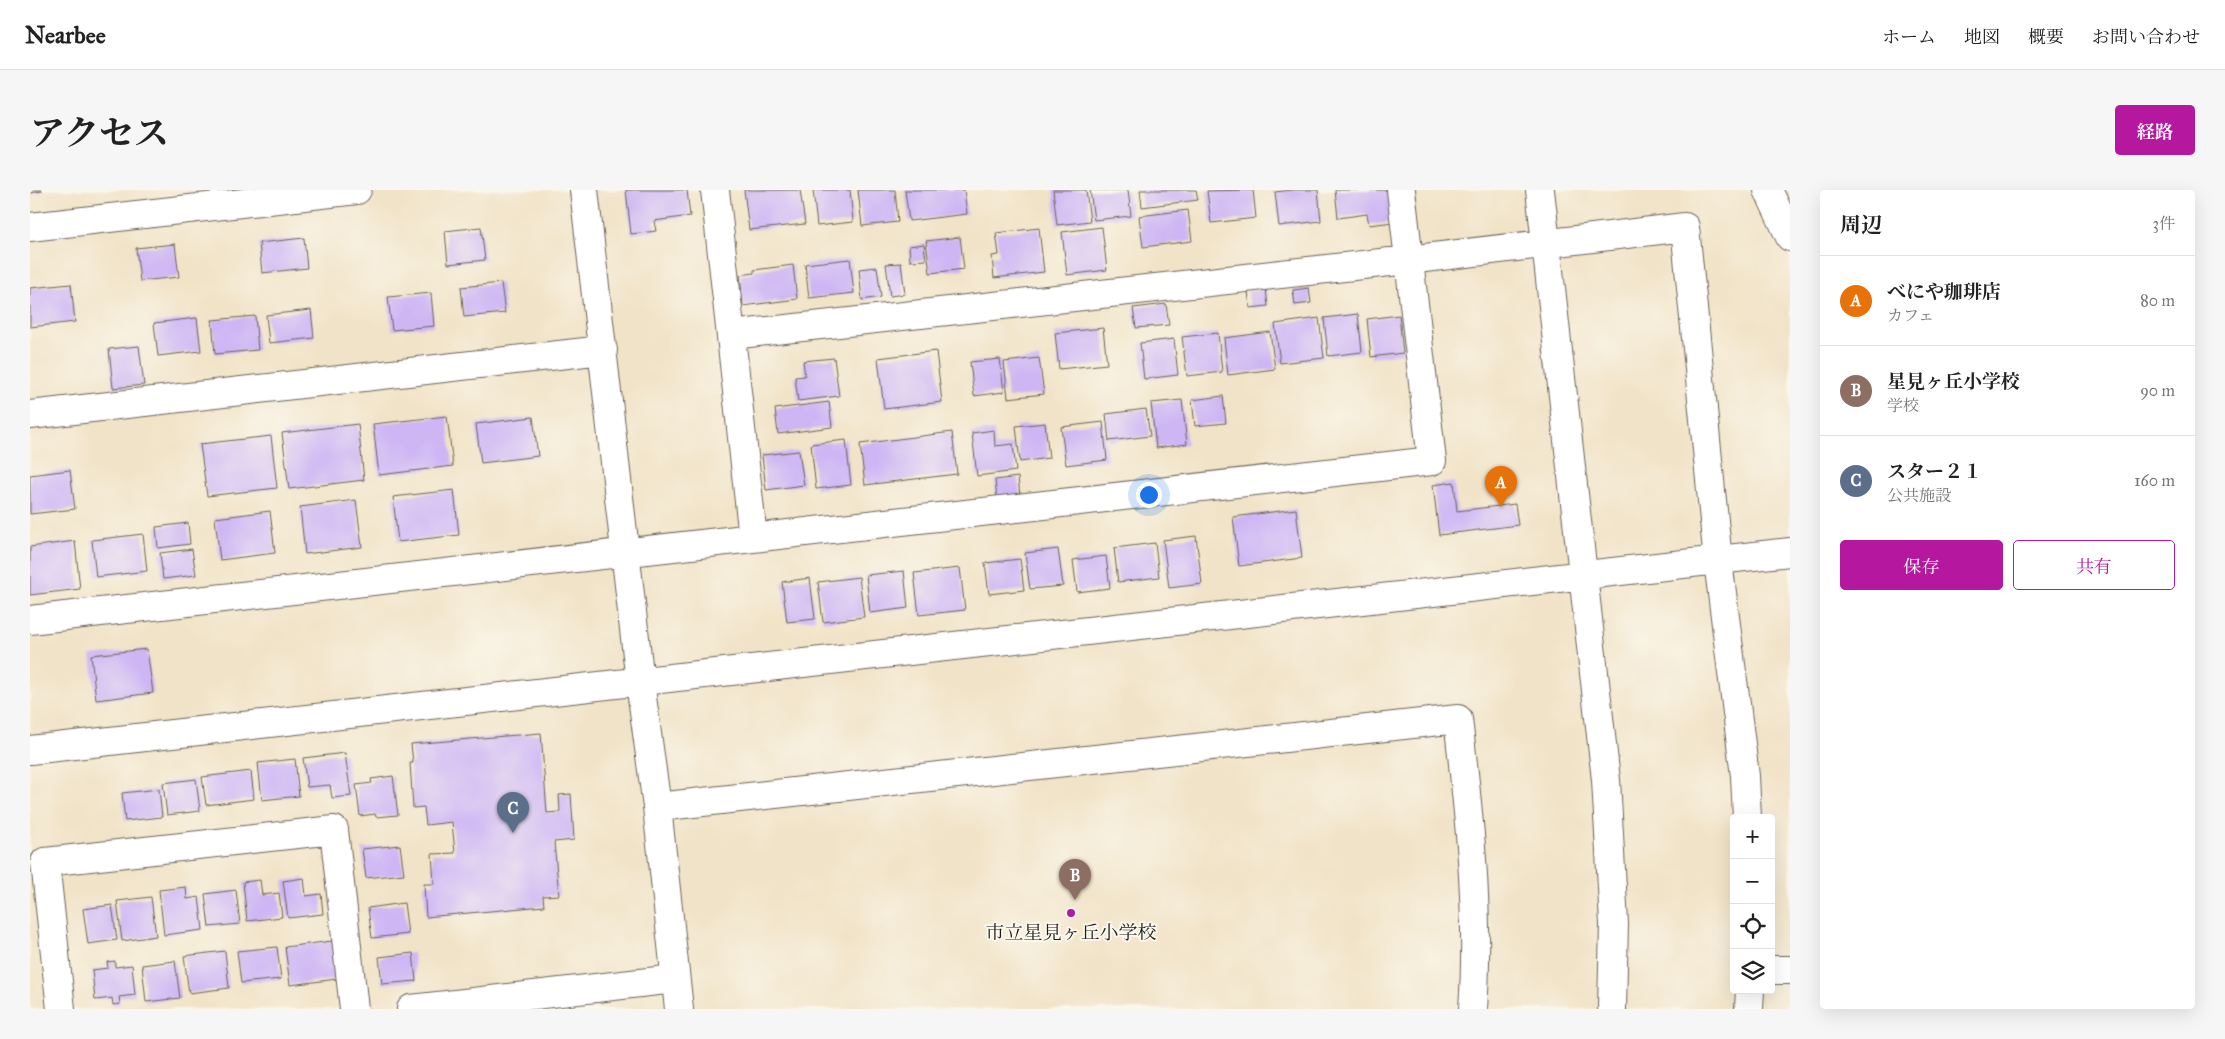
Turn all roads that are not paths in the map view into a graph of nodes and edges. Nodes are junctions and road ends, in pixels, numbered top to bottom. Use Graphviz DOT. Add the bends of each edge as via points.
graph roads {
  1 [pos="357,190"];
  2 [pos="584,190"];
  3 [pos="715,190"];
  4 [pos="1401,190"];
  5 [pos="1540,190"];
  6 [pos="1768,190"];
  7 [pos="30,227"];
  8 [pos="1790,237"];
  9 [pos="1546,244"];
  10 [pos="1408,260"];
  11 [pos="731,335"];
  12 [pos="603,350"];
  13 [pos="30,415"];
  14 [pos="753,538"];
  15 [pos="625,552"];
  16 [pos="1790,552"];
  17 [pos="1718,561"];
  18 [pos="1584,575"];
  19 [pos="30,620"];
  20 [pos="640,682"];
  21 [pos="30,750"];
  22 [pos="657,807"];
  23 [pos="1747,814"];
  24 [pos="1775,970"];
  25 [pos="1790,970"];
  26 [pos="675,978"];
  27 [pos="1750,994"];
  28 [pos="61,1009"];
  29 [pos="354,1009"];
  30 [pos="411,1009"];
  31 [pos="679,1009"];
  32 [pos="1473,1009"];
  33 [pos="1612,1009"];
  34 [pos="1749,1009"];
  1 -- 7 [label="street"];
  2 -- 12 [label="street"];
  3 -- 11 [label="street"];
  4 -- 10 [label="street"];
  5 -- 9 [label="street"];
  6 -- 8 [label="street"];
  9 -- 10 [label="street"];
  9 -- 17 [label="street" via="1685,227"];
  9 -- 18 [label="street"];
  10 -- 11 [label="street"];
  10 -- 14 [label="street" via="1432,461"];
  11 -- 14 [label="street"];
  12 -- 13 [label="street"];
  12 -- 15 [label="street"];
  14 -- 15 [label="street"];
  15 -- 19 [label="street"];
  15 -- 20 [label="street"];
  16 -- 17 [label="street"];
  17 -- 18 [label="street"];
  17 -- 23 [label="street" via="1745,776"];
  18 -- 20 [label="street"];
  18 -- 33 [label="street" via="1610,839 1614,924"];
  20 -- 21 [label="street"];
  20 -- 22 [label="street"];
  22 -- 26 [label="street"];
  22 -- 32 [label="street" via="1458,719 1471,834 1475,909"];
  24 -- 25 [label="street"];
  26 -- 30 [label="street"];
  26 -- 31 [label="street"];
  27 -- 34 [label="street"];
  28 -- 29 [label="street" via="45,862 334,830"];
}
